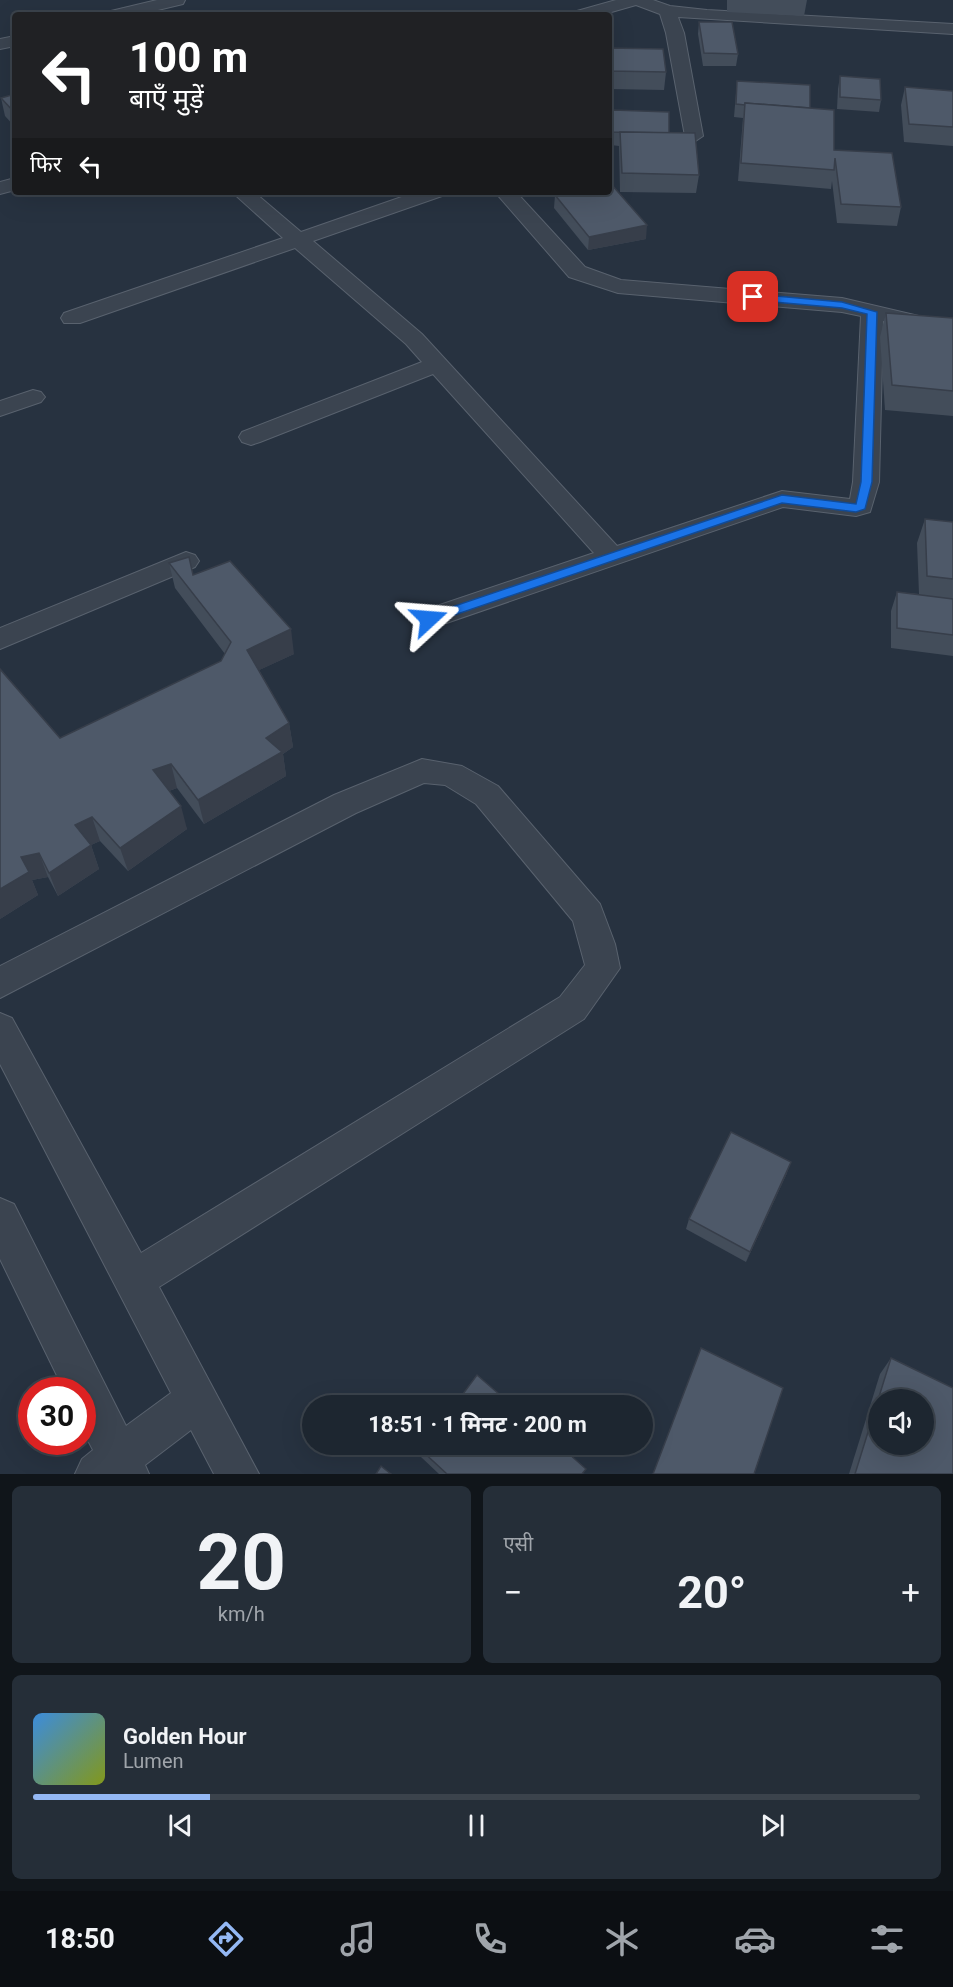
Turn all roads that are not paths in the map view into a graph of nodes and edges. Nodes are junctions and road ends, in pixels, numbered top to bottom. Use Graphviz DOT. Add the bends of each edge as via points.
graph roads {
  1 [pos="177,0"];
  2 [pos="634,0"];
  3 [pos="639,0"];
  4 [pos="708,8"];
  5 [pos="667,11"];
  6 [pos="129,12"];
  7 [pos="593,12"];
  8 [pos="953,29"];
  9 [pos="694,136"];
  10 [pos="246,195"];
  11 [pos="426,195"];
  12 [pos="508,195"];
  13 [pos="298,239"];
  14 [pos="872,312"];
  15 [pos="72,318"];
  16 [pos="953,331"];
  17 [pos="437,364"];
  18 [pos="33,397"];
  19 [pos="0,409"];
  20 [pos="251,437"];
  21 [pos="610,555"];
  22 [pos="186,561"];
  23 [pos="429,619"];
  24 [pos="0,639"];
  25 [pos="0,983"];
  26 [pos="0,1029"];
  27 [pos="0,1217"];
  28 [pos="134,1280"];
  29 [pos="198,1399"];
  30 [pos="114,1469"];
  31 [pos="237,1474"];
  1 -- 6 [label="street"];
  2 -- 7 [label="street"];
  3 -- 5 [label="street"];
  4 -- 5 [label="street"];
  4 -- 8 [label="street"];
  5 -- 9 [label="street" via="675,33"];
  10 -- 13 [label="street"];
  11 -- 13 [label="street"];
  12 -- 14 [label="street" via="578,272 618,286 842,305"];
  13 -- 15 [label="street"];
  13 -- 17 [label="street" via="414,339"];
  14 -- 16 [label="street"];
  14 -- 21 [label="street" via="867,482 861,506 782,499"];
  17 -- 20 [label="street"];
  17 -- 21 [label="street"];
  18 -- 19 [label="street"];
  21 -- 23 [label="street"];
  22 -- 24 [label="street"];
  25 -- 28 [label="street" via="345,804 422,771 452,774 487,795 588,914 603,968 572,1008"];
  26 -- 28 [label="street"];
  27 -- 30 [label="street"];
  28 -- 29 [label="street"];
  29 -- 30 [label="street"];
  29 -- 31 [label="street"];
}
